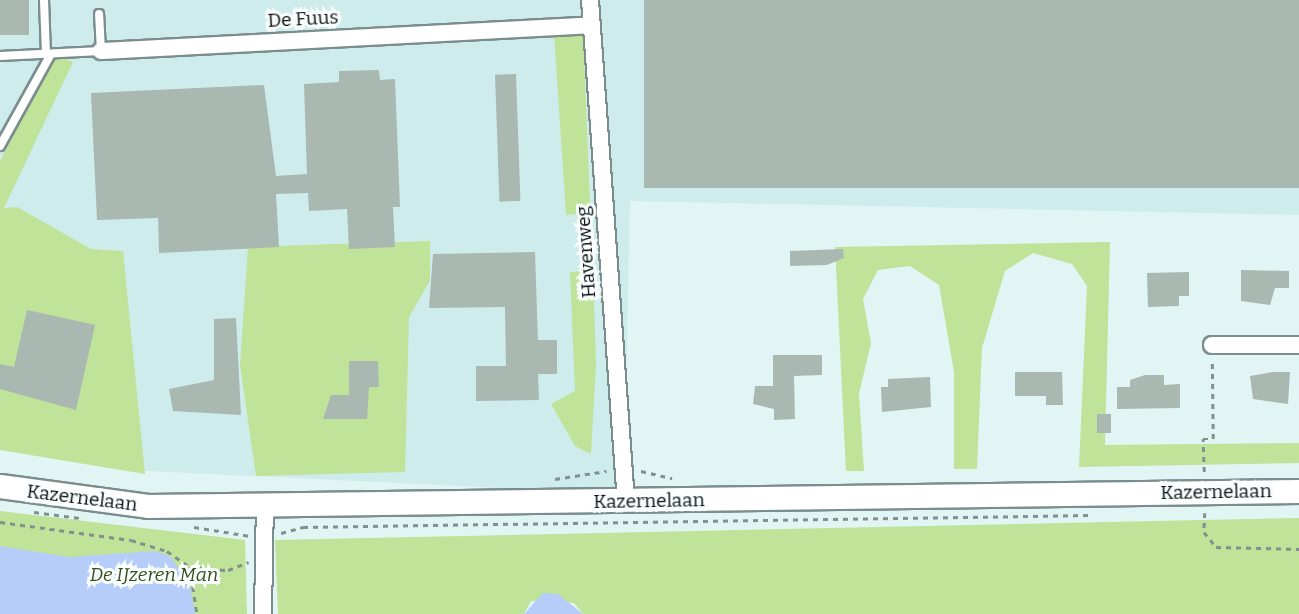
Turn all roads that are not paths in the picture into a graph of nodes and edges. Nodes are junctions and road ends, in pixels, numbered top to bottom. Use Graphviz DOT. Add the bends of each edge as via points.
graph roads {
  1 [pos="44,0"];
  2 [pos="590,0"];
  3 [pos="99,13"];
  4 [pos="591,25"];
  5 [pos="101,51"];
  6 [pos="49,54"];
  7 [pos="0,56"];
  8 [pos="0,146"];
  9 [pos="1212,345"];
  10 [pos="1299,345"];
  11 [pos="0,486"];
  12 [pos="1299,491"];
  13 [pos="626,502"];
  14 [pos="265,504"];
  15 [pos="264,614"];
  1 -- 6 [label="lane"];
  2 -- 4 [label="street, Havenweg"];
  3 -- 5 [label="lane"];
  4 -- 5 [label="street, De Fuus"];
  4 -- 13 [label="street, Havenweg"];
  5 -- 6 [label="lane"];
  6 -- 7 [label="lane"];
  6 -- 8 [label="lane"];
  9 -- 10 [label="street"];
  11 -- 14 [label="street, Kazernelaan" via="148,506"];
  12 -- 13 [label="street, Kazernelaan"];
  13 -- 14 [label="street, Kazernelaan"];
  14 -- 15 [label="street"];
}
